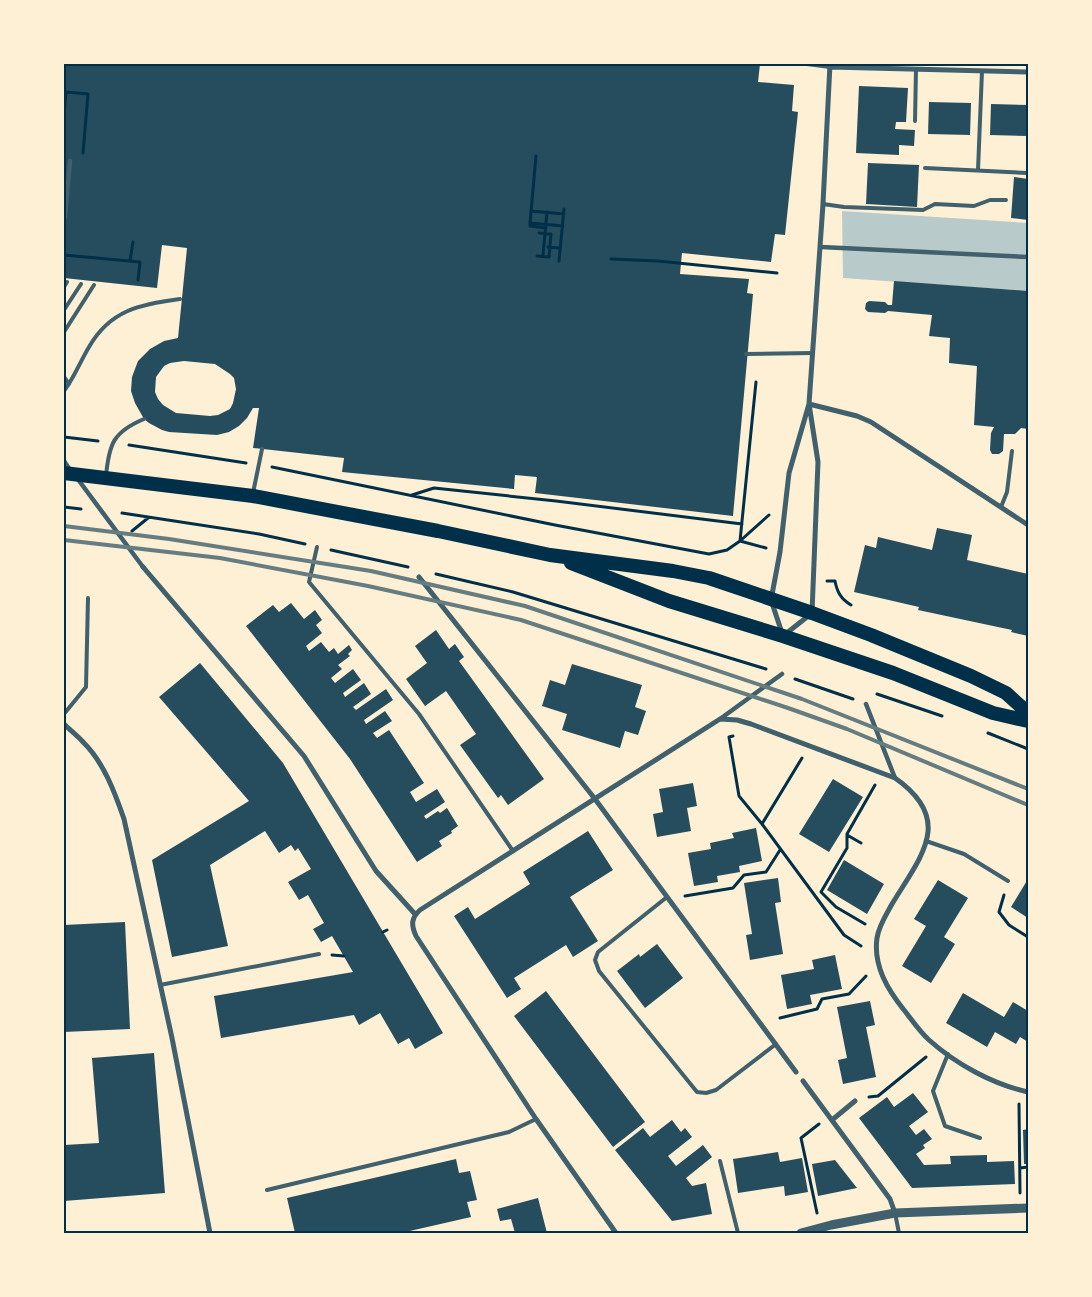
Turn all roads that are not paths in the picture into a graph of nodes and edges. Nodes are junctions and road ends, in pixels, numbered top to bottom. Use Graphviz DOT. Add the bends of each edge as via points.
graph roads {
  1 [pos="806,64"];
  2 [pos="830,65"];
  3 [pos="916,69"];
  4 [pos="982,71"];
  5 [pos="1028,72"];
  6 [pos="915,121"];
  7 [pos="70,162"];
  8 [pos="925,168"];
  9 [pos="978,170"];
  10 [pos="1028,173"];
  11 [pos="1006,200"];
  12 [pos="823,204"];
  13 [pos="64,217"];
  14 [pos="821,246"];
  15 [pos="1028,257"];
  16 [pos="67,282"];
  17 [pos="81,284"];
  18 [pos="94,285"];
  19 [pos="64,287"];
  20 [pos="180,299"];
  21 [pos="64,310"];
  22 [pos="64,332"];
  23 [pos="813,353"];
  24 [pos="746,354"];
  25 [pos="64,377"];
  26 [pos="69,384"];
  27 [pos="64,391"];
  28 [pos="809,404"];
  29 [pos="144,419"];
  30 [pos="262,449"];
  31 [pos="1012,451"];
  32 [pos="64,461"];
  33 [pos="64,473"];
  34 [pos="106,477"];
  35 [pos="253,496"];
  36 [pos="1002,507"];
  37 [pos="1028,526"];
  38 [pos="317,547"];
  39 [pos="550,555"];
  40 [pos="143,567"];
  41 [pos="418,577"];
  42 [pos="88,598"];
  43 [pos="772,600"];
  44 [pos="812,613"];
  45 [pos="783,636"];
  46 [pos="782,674"];
  47 [pos="866,704"];
  48 [pos="1028,713"];
  49 [pos="64,714"];
  50 [pos="720,720"];
  51 [pos="1028,721"];
  52 [pos="64,724"];
  53 [pos="895,778"];
  54 [pos="594,799"];
  55 [pos="926,841"];
  56 [pos="513,851"];
  57 [pos="1008,880"];
  58 [pos="668,898"];
  59 [pos="415,914"];
  60 [pos="319,954"];
  61 [pos="160,985"];
  62 [pos="776,1044"];
  63 [pos="948,1054"];
  64 [pos="796,1072"];
  65 [pos="803,1081"];
  66 [pos="1028,1092"];
  67 [pos="855,1101"];
  68 [pos="830,1118"];
  69 [pos="536,1119"];
  70 [pos="980,1138"];
  71 [pos="720,1160"];
  72 [pos="267,1190"];
  73 [pos="1024,1208"];
  74 [pos="895,1213"];
  75 [pos="210,1233"];
  76 [pos="616,1233"];
  77 [pos="738,1233"];
  78 [pos="802,1233"];
  79 [pos="899,1233"];
  1 -- 2 [label="lane"];
  2 -- 3 [label="street"];
  2 -- 12 [label="street"];
  3 -- 4 [label="street"];
  3 -- 6 [label="lane"];
  4 -- 5 [label="street"];
  4 -- 9 [label="lane"];
  7 -- 13 [label="street"];
  8 -- 9 [label="lane"];
  9 -- 10 [label="lane"];
  11 -- 12 [label="lane" via="990,200 974,206 935,204 923,210"];
  12 -- 14 [label="street"];
  14 -- 15 [label="street"];
  14 -- 23 [label="street"];
  16 -- 19 [label="lane"];
  17 -- 21 [label="lane"];
  18 -- 22 [label="lane"];
  20 -- 26 [label="lane" via="140,306 102,327"];
  23 -- 24 [label="lane"];
  23 -- 28 [label="street"];
  25 -- 26 [label="lane"];
  26 -- 27 [label="lane"];
  28 -- 36 [label="street" via="871,422"];
  28 -- 43 [label="street" via="789,473"];
  28 -- 44 [label="street" via="818,462"];
  29 -- 34 [label="lane" via="128,425 119,433 109,452"];
  30 -- 35 [label="lane"];
  31 -- 36 [label="lane"];
  32 -- 40 [label="street"];
  33 -- 34 [label="highway"];
  34 -- 35 [label="highway"];
  35 -- 39 [label="highway" via="438,530"];
  36 -- 37 [label="street"];
  38 -- 56 [label="lane" via="309,582 419,714"];
  39 -- 43 [label="highway" via="709,578"];
  39 -- 45 [label="highway" via="669,600"];
  40 -- 59 [label="street" via="304,756 376,871"];
  41 -- 54 [label="street"];
  42 -- 49 [label="lane" via="86,687"];
  43 -- 44 [label="highway"];
  43 -- 45 [label="street"];
  44 -- 45 [label="street"];
  44 -- 48 [label="highway" via="971,676 1006,693"];
  45 -- 51 [label="highway" via="893,673 993,713"];
  46 -- 50 [label="street"];
  47 -- 53 [label="street"];
  50 -- 53 [label="street" via="751,724"];
  50 -- 54 [label="street"];
  52 -- 61 [label="street" via="97,759 124,819"];
  53 -- 55 [label="street" via="910,789 924,806 928,830"];
  54 -- 56 [label="street"];
  54 -- 58 [label="street"];
  55 -- 57 [label="lane" via="964,854"];
  55 -- 63 [label="street" via="922,854 883,920 876,949 884,981 894,998 927,1038"];
  56 -- 59 [label="street"];
  58 -- 62 [label="street"];
  58 -- 62 [label="lane" via="598,952 595,960 599,971 697,1092 716,1090"];
  59 -- 69 [label="street" via="412,920 416,936"];
  60 -- 61 [label="lane"];
  61 -- 75 [label="street"];
  62 -- 64 [label="street"];
  63 -- 66 [label="street" via="987,1077"];
  63 -- 70 [label="lane" via="933,1091 945,1126"];
  65 -- 68 [label="street"];
  67 -- 68 [label="street"];
  68 -- 74 [label="street" via="890,1199"];
  69 -- 72 [label="lane" via="510,1132"];
  69 -- 76 [label="street"];
  71 -- 77 [label="lane"];
  73 -- 74 [label="street"];
  74 -- 78 [label="street"];
  74 -- 79 [label="lane"];
}
